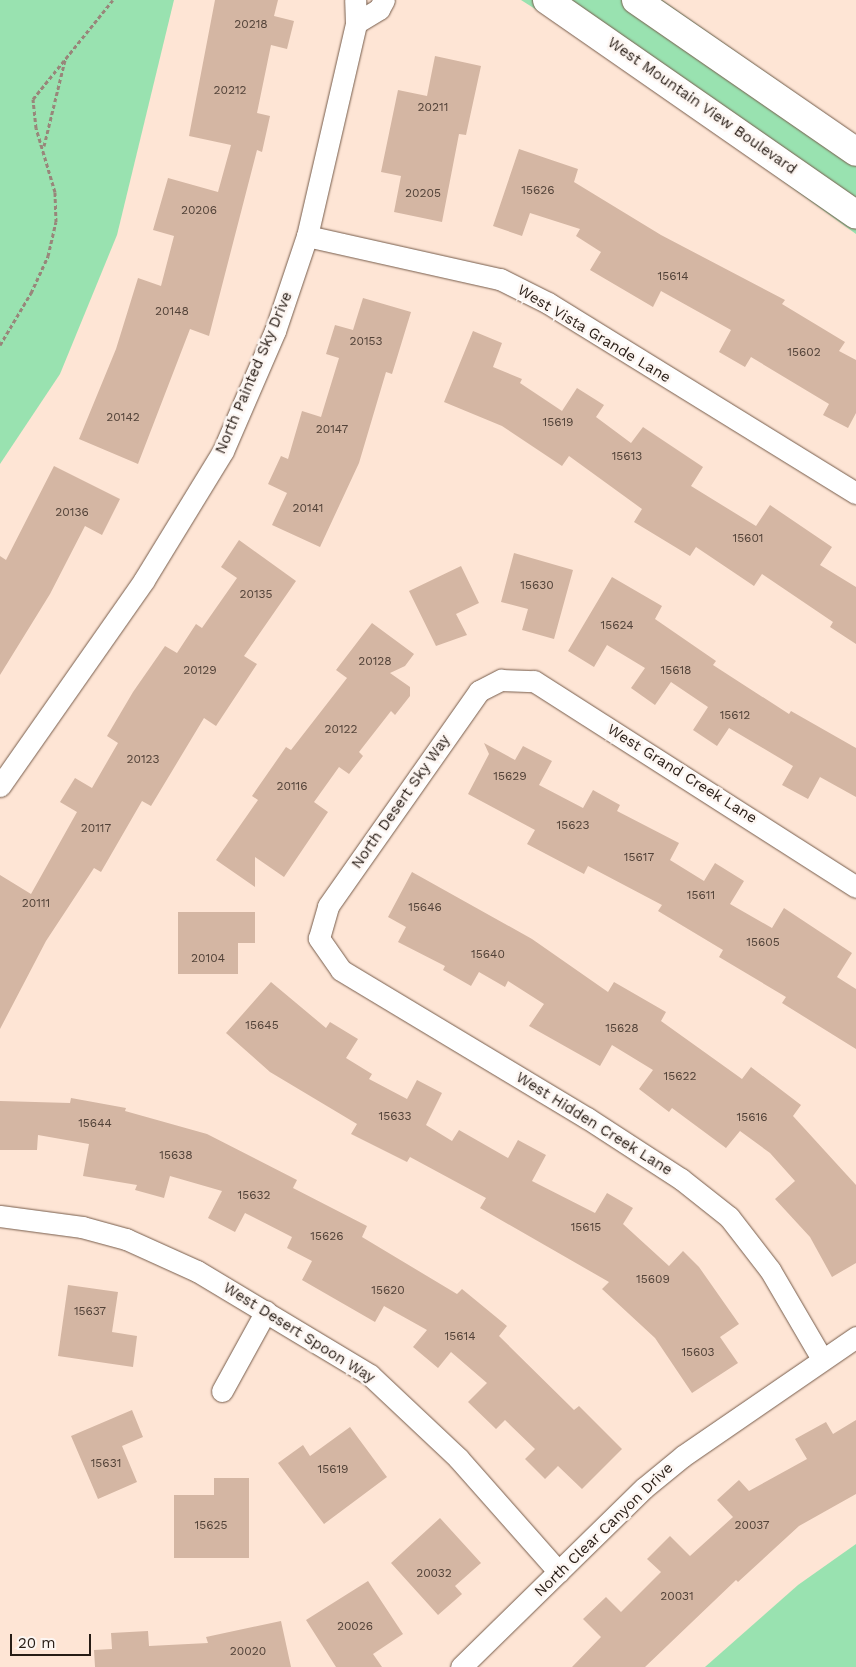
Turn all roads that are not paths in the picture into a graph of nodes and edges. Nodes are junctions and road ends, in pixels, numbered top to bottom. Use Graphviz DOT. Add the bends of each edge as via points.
graph roads {
  1 [pos="355,0"];
  2 [pos="384,0"];
  3 [pos="547,0"];
  4 [pos="636,0"];
  5 [pos="356,23"];
  6 [pos="856,152"];
  7 [pos="856,215"];
  8 [pos="307,236"];
  9 [pos="856,493"];
  10 [pos="501,680"];
  11 [pos="0,786"];
  12 [pos="856,887"];
  13 [pos="320,938"];
  14 [pos="0,1216"];
  15 [pos="266,1311"];
  16 [pos="856,1337"];
  17 [pos="822,1359"];
  18 [pos="222,1391"];
  19 [pos="559,1572"];
  20 [pos="461,1667"];
  1 -- 5 [label="street, North Painted Sky Drive"];
  2 -- 5 [label="street" via="380,9"];
  3 -- 7 [label="street, West Mountain View Boulevard"];
  4 -- 6 [label="street"];
  5 -- 8 [label="street, North Painted Sky Drive"];
  8 -- 9 [label="street, West Vista Grande Lane" via="500,279 548,303"];
  8 -- 11 [label="street, North Painted Sky Drive" via="275,331 223,451 144,580"];
  10 -- 12 [label="street, West Grand Creek Lane" via="534,681"];
  10 -- 13 [label="street, North Desert Sky Way" via="479,691 328,906"];
  13 -- 17 [label="street, West Hidden Creek Lane" via="341,970 587,1118 681,1179 729,1217 770,1270"];
  14 -- 15 [label="street, West Desert Spoon Way" via="82,1227 126,1239 196,1271"];
  15 -- 18 [label="street"];
  15 -- 19 [label="street, West Desert Spoon Way" via="370,1375 458,1458"];
  16 -- 17 [label="street, North Clear Canyon Drive"];
  17 -- 19 [label="street, North Clear Canyon Drive" via="683,1456 644,1488"];
  19 -- 20 [label="street, North Clear Canyon Drive"];
}
